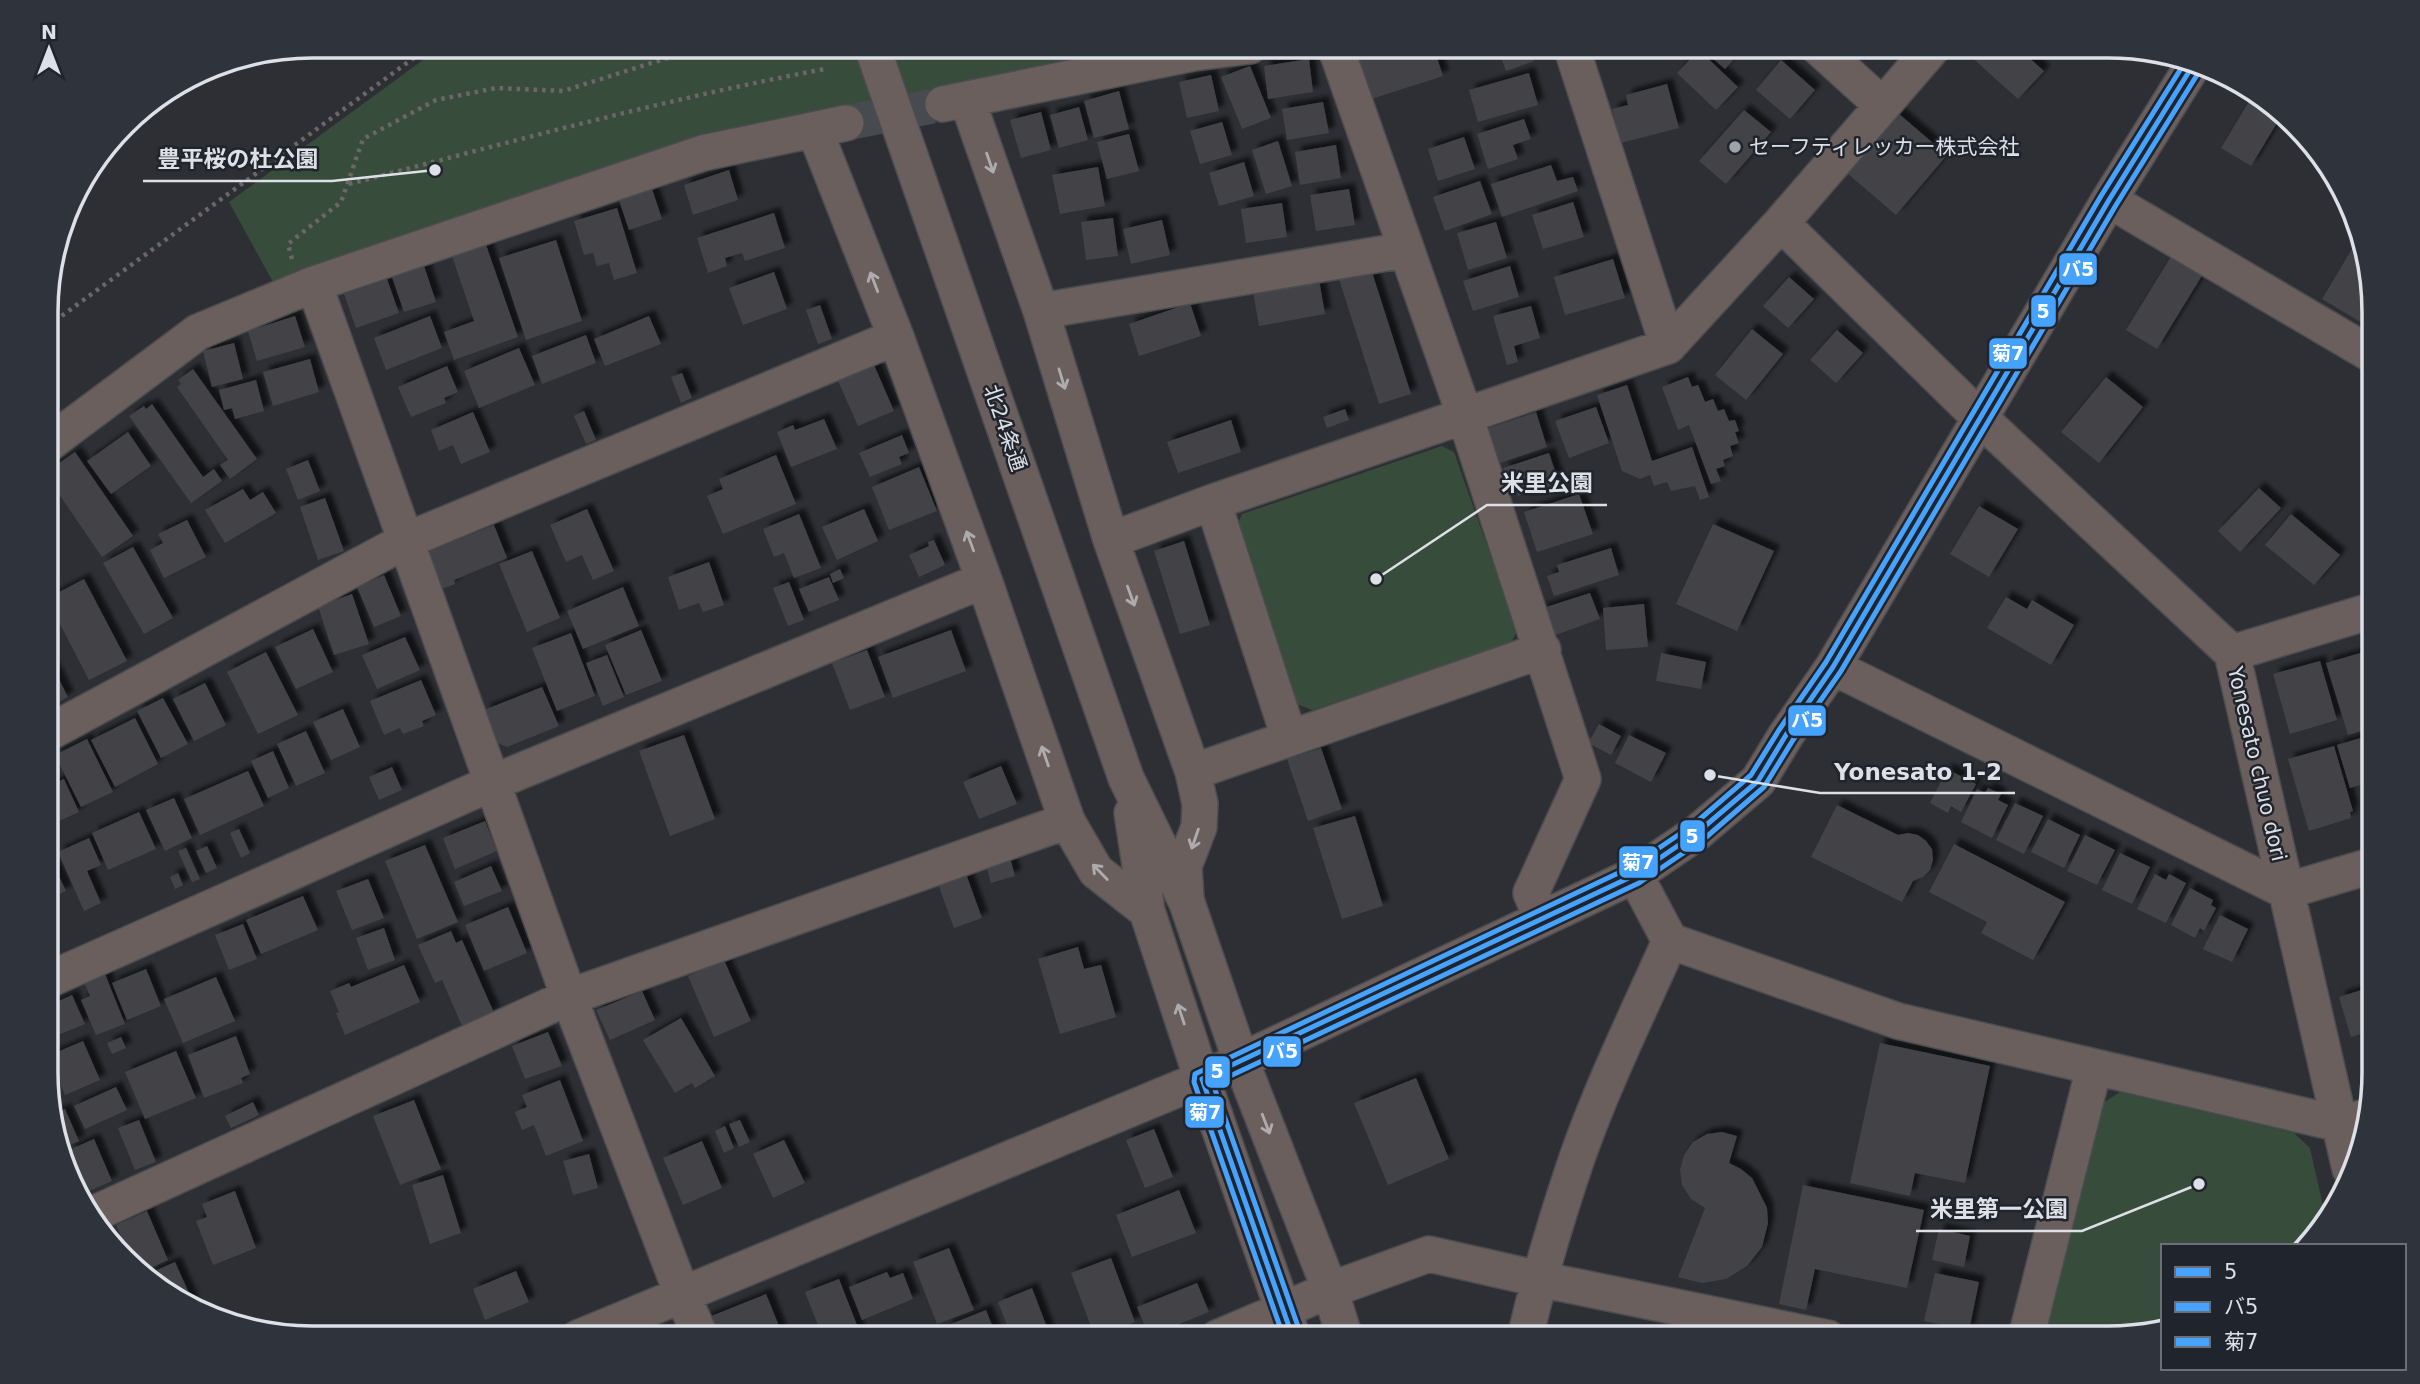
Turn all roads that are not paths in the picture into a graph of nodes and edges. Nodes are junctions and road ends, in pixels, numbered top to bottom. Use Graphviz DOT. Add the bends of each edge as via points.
graph roads {
  1 [pos="1169,58"];
  2 [pos="1339,58"];
  3 [pos="1575,58"];
  4 [pos="1830,58"];
  5 [pos="1923,58"];
  6 [pos="877,62"];
  7 [pos="2189,71"];
  8 [pos="1882,105"];
  9 [pos="2109,200"];
  10 [pos="1781,223"];
  11 [pos="1405,250"];
  12 [pos="307,287"];
  13 [pos="1041,312"];
  14 [pos="896,337"];
  15 [pos="1668,346"];
  16 [pos="2362,349"];
  17 [pos="1465,416"];
  18 [pos="1981,419"];
  19 [pos="58,437"];
  20 [pos="1213,502"];
  21 [pos="1111,540"];
  22 [pos="405,541"];
  23 [pos="984,580"];
  24 [pos="2362,614"];
  25 [pos="1543,650"];
  26 [pos="2232,653"];
  27 [pos="1833,667"];
  28 [pos="58,728"];
  29 [pos="1289,737"];
  30 [pos="1193,772"];
  31 [pos="1126,778"];
  32 [pos="492,783"];
  33 [pos="1067,821"];
  34 [pos="2362,869"];
  35 [pos="1636,875"];
  36 [pos="2286,891"];
  37 [pos="1187,904"];
  38 [pos="1147,911"];
  39 [pos="1542,919"];
  40 [pos="1670,941"];
  41 [pos="58,976"];
  42 [pos="569,997"];
  43 [pos="1241,1061"];
  44 [pos="2094,1068"];
  45 [pos="1202,1079"];
  46 [pos="2353,1120"];
  47 [pos="2351,1146"];
  48 [pos="100,1211"];
  49 [pos="1539,1279"];
  50 [pos="1330,1290"];
  51 [pos="682,1294"];
  52 [pos="1288,1324"];
  53 [pos="606,1326"];
  54 [pos="696,1326"];
  55 [pos="1341,1326"];
  56 [pos="1528,1326"];
  57 [pos="1769,1326"];
  58 [pos="2029,1326"];
  1 -- 13 [label="street, one-way" via="955,101"];
  2 -- 11 [label="street"];
  3 -- 15 [label="street"];
  4 -- 8 [label="street"];
  5 -- 8 [label="street"];
  6 -- 31 [label="street, 北24条通"];
  7 -- 9 [label="street"];
  8 -- 10 [label="street"];
  9 -- 16 [label="street"];
  9 -- 18 [label="street"];
  10 -- 15 [label="street"];
  10 -- 18 [label="street, Yonesato chuo dori"];
  11 -- 13 [label="street"];
  11 -- 17 [label="street"];
  14 -- 12 [label="street, one-way" via="830,127 703,153"];
  12 -- 19 [label="street" via="198,332"];
  12 -- 22 [label="street"];
  13 -- 21 [label="street, one-way"];
  14 -- 22 [label="street"];
  23 -- 14 [label="street, one-way"];
  15 -- 17 [label="street"];
  17 -- 20 [label="street"];
  17 -- 25 [label="street"];
  18 -- 26 [label="street, Yonesato chuo dori"];
  18 -- 27 [label="street"];
  20 -- 21 [label="street"];
  20 -- 29 [label="street"];
  21 -- 30 [label="street, one-way"];
  22 -- 28 [label="street"];
  22 -- 32 [label="street"];
  23 -- 32 [label="street"];
  33 -- 23 [label="street, one-way"];
  24 -- 26 [label="street"];
  25 -- 29 [label="street"];
  25 -- 39 [label="street" via="1583,779 1531,893"];
  26 -- 36 [label="street, Yonesato chuo dori"];
  27 -- 35 [label="street" via="1758,781 1698,832"];
  27 -- 36 [label="street"];
  29 -- 30 [label="street"];
  30 -- 37 [label="street, one-way" via="1199,827 1184,866"];
  31 -- 37 [label="street"];
  31 -- 38 [label="street"];
  32 -- 41 [label="street"];
  32 -- 42 [label="street"];
  38 -- 33 [label="street, one-way" via="1096,871"];
  33 -- 42 [label="street"];
  34 -- 36 [label="street"];
  35 -- 39 [label="street"];
  35 -- 40 [label="street"];
  36 -- 46 [label="street, Yonesato chuo dori"];
  37 -- 43 [label="street"];
  45 -- 38 [label="street, one-way"];
  39 -- 43 [label="street"];
  40 -- 44 [label="street" via="1898,1021"];
  40 -- 49 [label="street" via="1578,1157"];
  42 -- 48 [label="street"];
  42 -- 51 [label="street"];
  43 -- 45 [label="street"];
  43 -- 50 [label="street, one-way"];
  44 -- 46 [label="street"];
  44 -- 58 [label="street"];
  45 -- 51 [label="street"];
  45 -- 52 [label="street"];
  46 -- 47 [label="street, Yonesato chuo dori"];
  49 -- 50 [label="street" via="1429,1254"];
  49 -- 56 [label="street"];
  49 -- 57 [label="street"];
  50 -- 52 [label="street"];
  50 -- 55 [label="street"];
  51 -- 53 [label="street"];
  51 -- 54 [label="street"];
}
